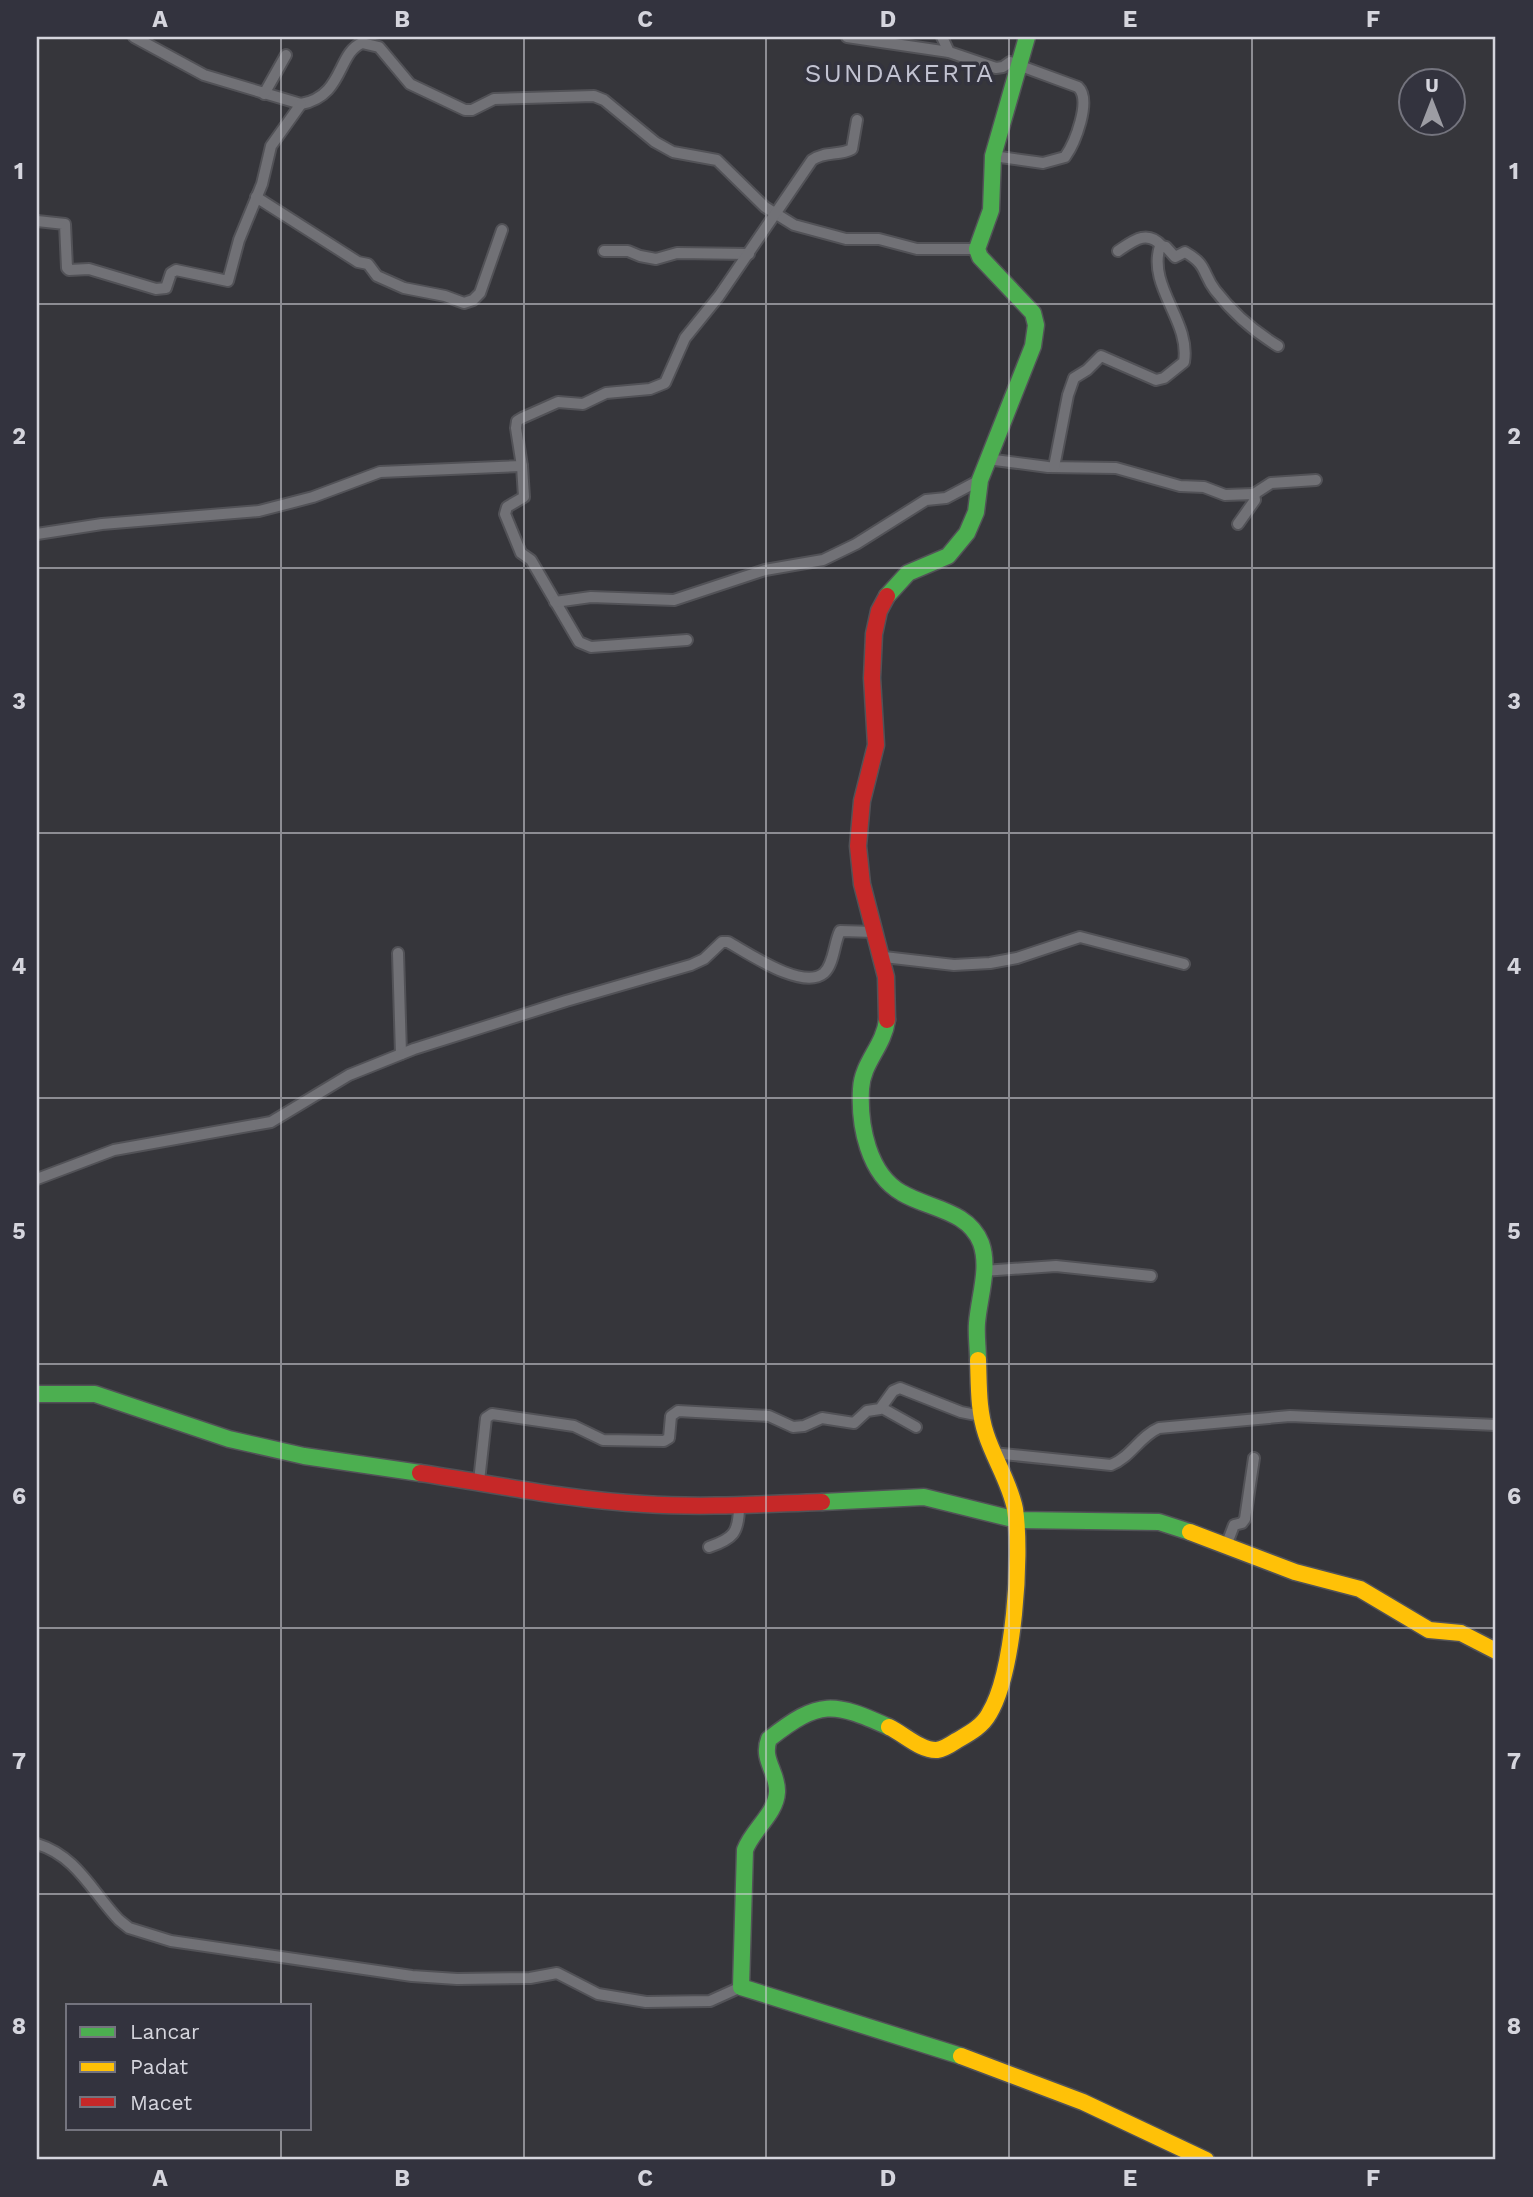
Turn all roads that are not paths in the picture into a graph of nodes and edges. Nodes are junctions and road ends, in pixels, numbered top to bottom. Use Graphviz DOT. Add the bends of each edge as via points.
graph roads {
  1 [pos="134,37"];
  2 [pos="847,37"];
  3 [pos="942,37"];
  4 [pos="1027,37"];
  5 [pos="357,40"];
  6 [pos="949,52"];
  7 [pos="286,55"];
  8 [pos="1019,66"];
  9 [pos="264,94"];
  10 [pos="301,104"];
  11 [pos="857,120"];
  12 [pos="993,156"];
  13 [pos="256,197"];
  14 [pos="776,215"];
  15 [pos="37,221"];
  16 [pos="502,230"];
  17 [pos="1162,246"];
  18 [pos="977,249"];
  19 [pos="604,251"];
  20 [pos="1118,251"];
  21 [pos="749,254"];
  22 [pos="1278,346"];
  23 [pos="988,459"];
  24 [pos="522,466"];
  25 [pos="1054,467"];
  26 [pos="980,480"];
  27 [pos="1315,480"];
  28 [pos="1254,494"];
  29 [pos="1238,524"];
  30 [pos="37,534"];
  31 [pos="555,602"];
  32 [pos="687,640"];
  33 [pos="876,932"];
  34 [pos="398,954"];
  35 [pos="884,957"];
  36 [pos="1184,964"];
  37 [pos="401,1054"];
  38 [pos="37,1179"];
  39 [pos="983,1271"];
  40 [pos="1151,1276"];
  41 [pos="37,1394"];
  42 [pos="882,1408"];
  43 [pos="981,1416"];
  44 [pos="1496,1425"];
  45 [pos="916,1427"];
  46 [pos="993,1453"];
  47 [pos="1254,1458"];
  48 [pos="479,1481"];
  49 [pos="739,1506"];
  50 [pos="1017,1520"];
  51 [pos="1226,1546"];
  52 [pos="709,1547"];
  53 [pos="1496,1651"];
  54 [pos="37,1844"];
  55 [pos="741,1987"];
  56 [pos="1206,2160"];
  1 -- 9 [label="street" via="204,75"];
  2 -- 6 [label="street"];
  3 -- 6 [label="street"];
  4 -- 8 [label="street"];
  5 -- 10 [label="street" via="329,90"];
  5 -- 14 [label="street" via="379,47 410,84 467,110 494,99 599,97 673,152 717,160"];
  6 -- 8 [label="street" via="996,68 1010,62"];
  7 -- 9 [label="street"];
  8 -- 12 [label="street"];
  8 -- 12 [label="street" via="1083,91 1075,139 1065,157 1053,162"];
  9 -- 10 [label="street"];
  10 -- 13 [label="street" via="271,146"];
  11 -- 14 [label="street" via="852,149 812,160"];
  12 -- 18 [label="street" via="992,207"];
  13 -- 15 [label="street" via="229,281 176,270 163,289 90,269 69,270 65,225"];
  13 -- 16 [label="street" via="368,264 377,276 464,303 480,293"];
  14 -- 18 [label="street" via="794,225 846,239 880,239 917,249"];
  14 -- 21 [label="street"];
  17 -- 20 [label="street" via="1144,237"];
  17 -- 22 [label="street" via="1174,256 1186,253 1201,263 1216,290 1254,330"];
  17 -- 25 [label="street" via="1157,270 1185,345 1184,362 1158,380 1098,358 1071,381"];
  18 -- 23 [label="street" via="1030,308 1036,325 1030,358"];
  19 -- 21 [label="street" via="628,251 656,259 677,253"];
  21 -- 24 [label="street" via="685,338 667,381 649,389 606,393 583,404 558,402 519,420 516,428"];
  23 -- 25 [label="street"];
  23 -- 26 [label="street"];
  24 -- 30 [label="street" via="380,472 259,511"];
  24 -- 31 [label="street" via="523,498 507,507 505,515 521,553 531,560"];
  25 -- 28 [label="street" via="1116,468 1180,486"];
  26 -- 31 [label="street" via="946,498 926,500 823,560 765,570 674,600 590,597"];
  26 -- 33 [label="street" via="977,513 958,546 947,558 904,576 890,591 876,620 873,693 877,739 863,799 858,859"];
  27 -- 28 [label="street" via="1271,483"];
  28 -- 29 [label="street" via="1255,500"];
  31 -- 32 [label="street" via="586,646"];
  33 -- 35 [label="street"];
  33 -- 37 [label="street" via="839,932 828,969 813,976 787,973 722,942 691,965"];
  34 -- 37 [label="street"];
  35 -- 36 [label="street" via="973,965 1017,958 1080,937"];
  35 -- 39 [label="street" via="884,1033 862,1084 867,1142 878,1169 896,1192 956,1215 974,1231 983,1248"];
  37 -- 38 [label="street" via="349,1074 273,1121 114,1150"];
  39 -- 40 [label="street" via="1056,1266"];
  39 -- 43 [label="street" via="977,1331"];
  41 -- 48 [label="street" via="95,1394 251,1444 333,1461"];
  42 -- 43 [label="street" via="900,1388"];
  42 -- 45 [label="street"];
  42 -- 48 [label="street" via="867,1411 855,1423 822,1418 795,1427 769,1416 680,1411 671,1416 669,1438 664,1441 605,1440 574,1426 490,1415"];
  43 -- 46 [label="street"];
  44 -- 46 [label="street" via="1290,1416 1159,1428 1111,1465"];
  46 -- 50 [label="street"];
  47 -- 51 [label="street" via="1245,1519 1234,1525"];
  48 -- 49 [label="street" via="643,1504"];
  49 -- 50 [label="street" via="924,1497"];
  49 -- 52 [label="street" via="733,1534"];
  50 -- 51 [label="street" via="1153,1521"];
  50 -- 55 [label="street" via="1007,1661 995,1701 977,1728 944,1749 931,1750 835,1707 813,1713 768,1742 765,1754 776,1796 745,1850"];
  51 -- 53 [label="street" via="1303,1575 1360,1588 1421,1626 1461,1633"];
  54 -- 55 [label="street" via="69,1860 130,1928 171,1941 422,1977 530,1978 558,1973 598,1994 646,2002 710,2001"];
  55 -- 56 [label="street" via="1040,2084"];
}
